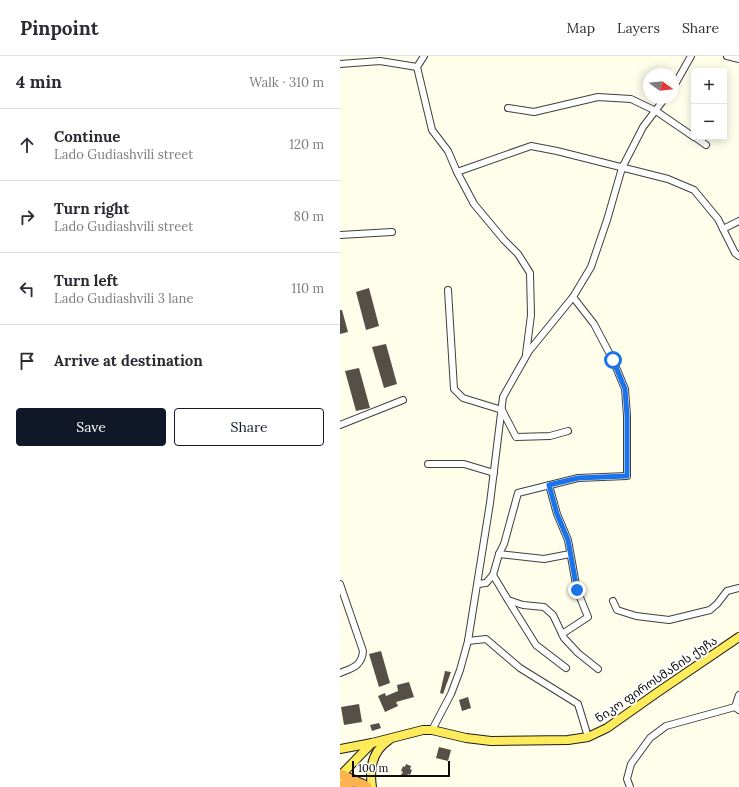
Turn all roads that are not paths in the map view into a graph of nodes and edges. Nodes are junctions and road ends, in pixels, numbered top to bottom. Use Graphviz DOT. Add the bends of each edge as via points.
graph roads {
  1 [pos="424,56"];
  2 [pos="691,56"];
  3 [pos="727,56"];
  4 [pos="739,59"];
  5 [pos="340,64"];
  6 [pos="417,67"];
  7 [pos="679,77"];
  8 [pos="661,104"];
  9 [pos="508,108"];
  10 [pos="656,111"];
  11 [pos="691,135"];
  12 [pos="698,140"];
  13 [pos="706,145"];
  14 [pos="622,168"];
  15 [pos="457,172"];
  16 [pos="739,221"];
  17 [pos="723,230"];
  18 [pos="392,232"];
  19 [pos="340,235"];
  20 [pos="739,256"];
  21 [pos="448,290"];
  22 [pos="573,298"];
  23 [pos="526,356"];
  24 [pos="403,400"];
  25 [pos="502,410"];
  26 [pos="340,425"];
  27 [pos="568,430"];
  28 [pos="428,464"];
  29 [pos="494,473"];
  30 [pos="549,485"];
  31 [pos="499,554"];
  32 [pos="570,554"];
  33 [pos="493,575"];
  34 [pos="340,584"];
  35 [pos="478,584"];
  36 [pos="739,588"];
  37 [pos="508,600"];
  38 [pos="613,601"];
  39 [pos="562,634"];
  40 [pos="739,638"];
  41 [pos="468,641"];
  42 [pos="566,668"];
  43 [pos="598,669"];
  44 [pos="340,673"];
  45 [pos="739,695"];
  46 [pos="737,709"];
  47 [pos="432,730"];
  48 [pos="588,737"];
  49 [pos="391,739"];
  50 [pos="372,743"];
  51 [pos="340,749"];
  52 [pos="340,777"];
  53 [pos="359,784"];
  54 [pos="340,787"];
  55 [pos="372,787"];
  56 [pos="630,787"];
  1 -- 6 [label="street"];
  2 -- 7 [label="street"];
  3 -- 4 [label="street"];
  5 -- 6 [label="street" via="380,61"];
  6 -- 15 [label="street" via="432,130 448,151"];
  8 -- 10 [label="street"];
  9 -- 10 [label="street" via="534,112 598,97 631,98"];
  10 -- 11 [label="street"];
  10 -- 14 [label="street" via="643,127"];
  12 -- 13 [label="street"];
  14 -- 15 [label="street" via="531,146"];
  14 -- 17 [label="street" via="668,179 694,190 718,219"];
  14 -- 22 [label="street" via="591,267"];
  15 -- 23 [label="street" via="474,204 518,254 530,273 531,315"];
  16 -- 17 [label="street"];
  17 -- 20 [label="street"];
  18 -- 19 [label="street"];
  21 -- 25 [label="street" via="454,389 463,398"];
  22 -- 23 [label="street"];
  22 -- 30 [label="street" via="594,324 625,389 627,476 578,478"];
  23 -- 25 [label="street" via="503,397"];
  24 -- 26 [label="street"];
  25 -- 27 [label="street" via="516,437 550,436"];
  25 -- 29 [label="street"];
  28 -- 29 [label="street" via="464,464"];
  29 -- 35 [label="street"];
  30 -- 31 [label="street" via="518,493"];
  30 -- 32 [label="street" via="568,540"];
  31 -- 32 [label="street" via="544,559"];
  31 -- 33 [label="street"];
  32 -- 39 [label="street" via="577,590 588,616"];
  33 -- 35 [label="street" via="486,583"];
  33 -- 37 [label="street"];
  34 -- 44 [label="street" via="363,651 363,658 357,665"];
  35 -- 41 [label="street"];
  36 -- 38 [label="street" via="727,591 710,610 669,620 636,616 618,610"];
  37 -- 39 [label="street" via="523,605 544,607 553,614"];
  37 -- 42 [label="street" via="536,644"];
  39 -- 43 [label="street"];
  40 -- 48 [label="main road, ნიკო ფიროსმანის ქუჩა" via="607,728"];
  41 -- 47 [label="street" via="451,694"];
  41 -- 48 [label="street" via="486,639 520,668 578,704"];
  45 -- 46 [label="street"];
  46 -- 56 [label="street" via="666,726 650,738 631,764 627,779"];
  47 -- 48 [label="main road, ნიკო ფიროსმანის ქუჩა" via="491,741 568,740"];
  47 -- 49 [label="main road, ნიკო ფიროსმანის ქუჩა"];
  49 -- 50 [label="main road, ნიკო ფიროსმანის ქუჩა"];
  49 -- 55 [label="main road" via="375,754 371,772"];
  50 -- 51 [label="main road, ნიკო ფიროსმანის ქუჩა"];
  50 -- 52 [label="main road"];
  52 -- 53 [label="highway"];
  53 -- 54 [label="highway"];
}
